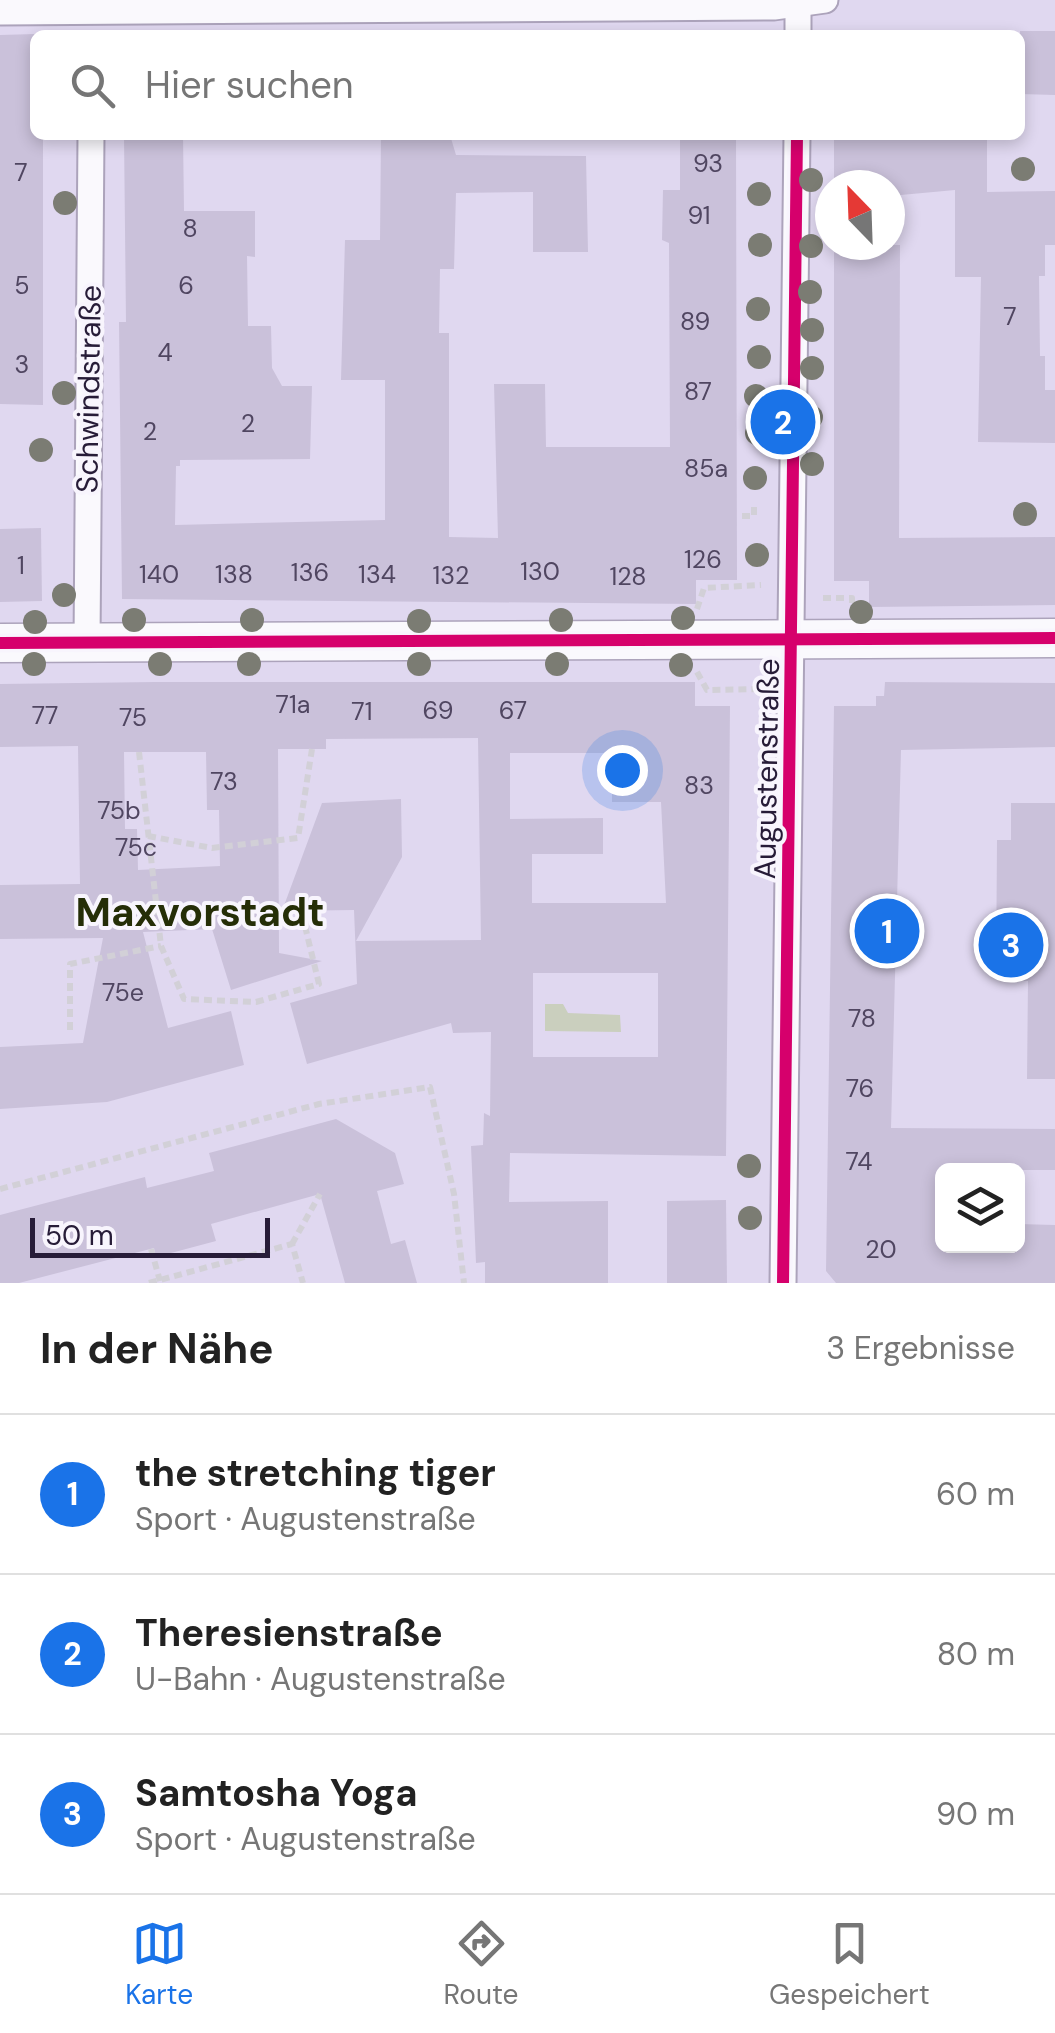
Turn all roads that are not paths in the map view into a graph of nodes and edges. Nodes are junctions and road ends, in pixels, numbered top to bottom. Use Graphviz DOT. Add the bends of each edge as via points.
graph roads {
  1 [pos="825,0"];
  2 [pos="798,2"];
  3 [pos="0,12"];
  4 [pos="93,16"];
  5 [pos="798,30"];
  6 [pos="92,140"];
  7 [pos="797,140"];
  8 [pos="1055,638"];
  9 [pos="794,639"];
  10 [pos="0,643"];
  11 [pos="87,643"];
  12 [pos="784,1283"];
  1 -- 2 [label="street"];
  2 -- 4 [label="street"];
  2 -- 5 [label="street"];
  3 -- 4 [label="street"];
  6 -- 11 [label="street, Schwindstraße"];
  7 -- 9 [label="street, Augustenstraße"];
  8 -- 9 [label="main road"];
  9 -- 11 [label="main road"];
  9 -- 12 [label="street, Augustenstraße"];
  10 -- 11 [label="main road"];
}
